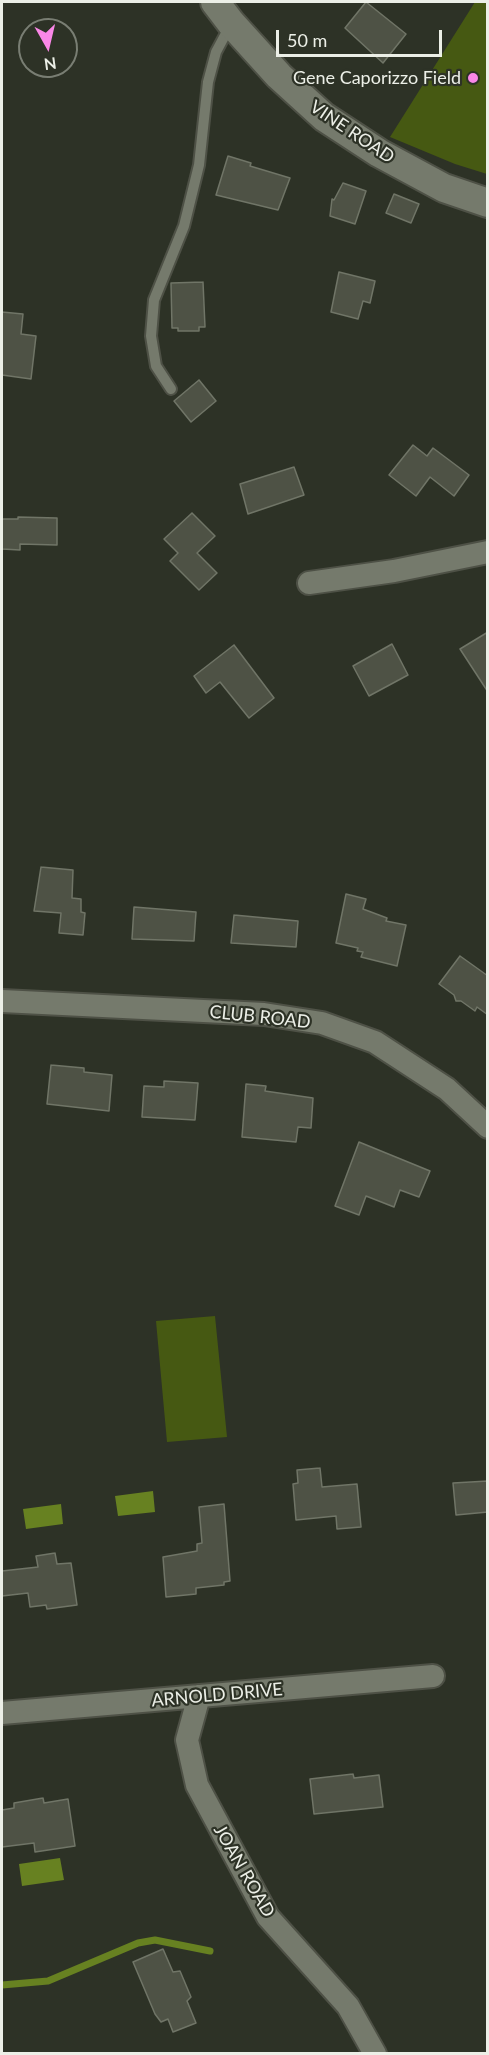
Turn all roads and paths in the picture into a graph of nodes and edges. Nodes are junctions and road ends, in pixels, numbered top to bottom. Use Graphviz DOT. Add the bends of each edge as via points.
graph roads {
  1 [pos="223,13"];
  2 [pos="488,203"];
  3 [pos="171,389"];
  4 [pos="488,552"];
  5 [pos="309,583"];
  6 [pos="2,1001"];
  7 [pos="488,1127"];
  8 [pos="433,1676"];
  9 [pos="199,1696"];
  10 [pos="2,1713"];
  11 [pos="375,2054"];
  1 -- 2 [label="street, VINE ROAD" via="279,76 324,117 444,188"];
  1 -- 3 [label="lane" via="208,82 199,165 184,226 154,300 150,336 156,366"];
  4 -- 5 [label="street"];
  6 -- 7 [label="street, CLUB ROAD" via="264,1014 322,1023 375,1042 447,1089"];
  8 -- 9 [label="street, ARNOLD DRIVE"];
  9 -- 10 [label="street, ARNOLD DRIVE"];
  9 -- 11 [label="street, JOAN ROAD" via="187,1740 197,1785 268,1917 348,2006"];
}
